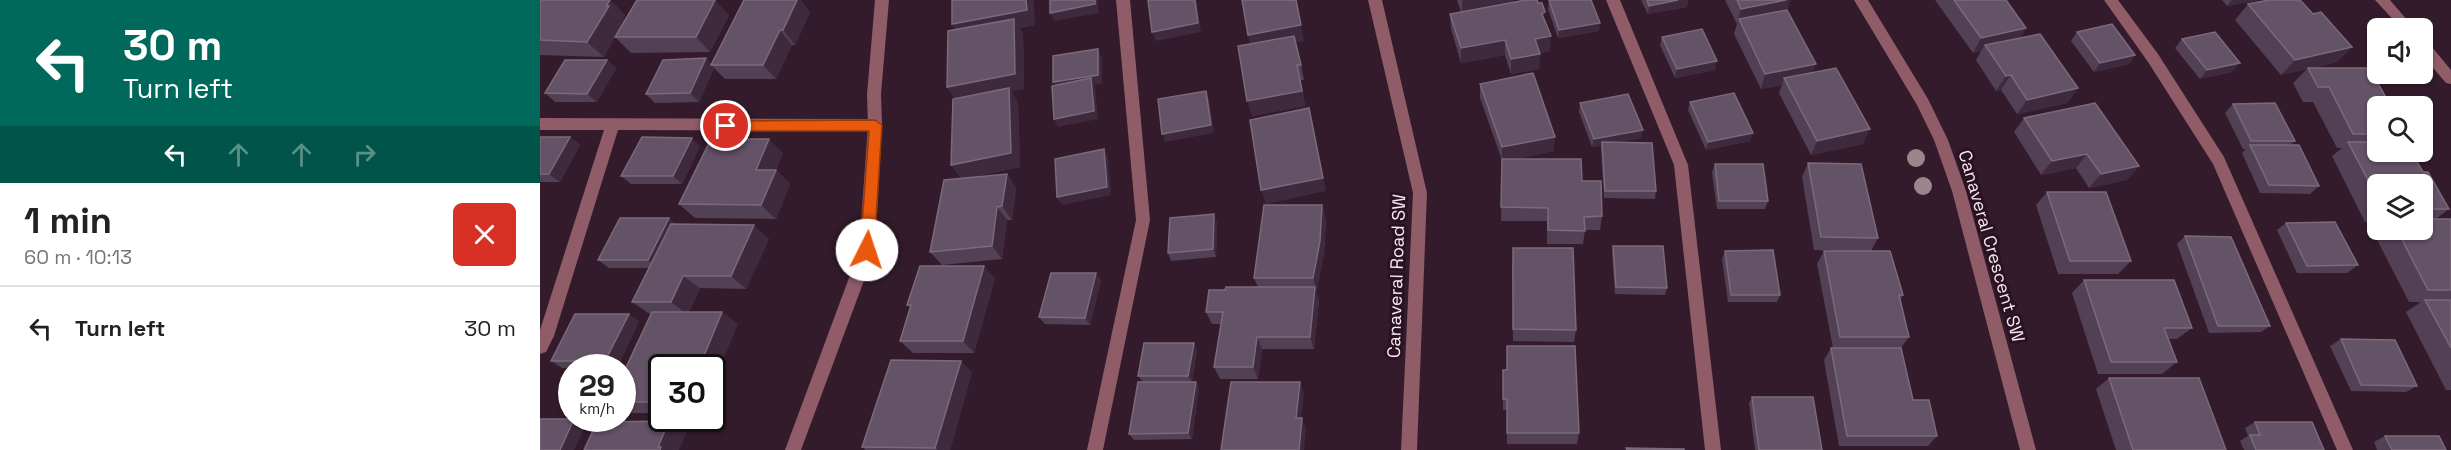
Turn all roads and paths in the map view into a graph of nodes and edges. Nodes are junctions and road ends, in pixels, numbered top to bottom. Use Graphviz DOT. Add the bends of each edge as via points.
graph roads {
  1 [pos="882,0"];
  2 [pos="1123,0"];
  3 [pos="1375,0"];
  4 [pos="1613,0"];
  5 [pos="1861,0"];
  6 [pos="2111,0"];
  7 [pos="2382,0"];
  8 [pos="2399,18"];
  9 [pos="2433,58"];
  10 [pos="2451,79"];
  11 [pos="540,124"];
  12 [pos="875,125"];
  13 [pos="612,126"];
  14 [pos="540,347"];
  15 [pos="793,450"];
  16 [pos="1095,450"];
  17 [pos="1409,450"];
  18 [pos="1713,450"];
  19 [pos="2028,450"];
  20 [pos="2345,450"];
  1 -- 12 [label="street"];
  2 -- 16 [label="street" via="1143,220"];
  3 -- 17 [label="street, Canaveral Road SW" via="1420,193"];
  4 -- 18 [label="street" via="1681,165"];
  5 -- 19 [label="street, Canaveral Crescent SW" via="1941,140 1962,202"];
  6 -- 20 [label="street" via="2153,57 2219,161"];
  7 -- 8 [label="street"];
  9 -- 10 [label="street"];
  11 -- 13 [label="street"];
  12 -- 13 [label="street"];
  12 -- 15 [label="street" via="867,250"];
  13 -- 14 [label="street"];
}
